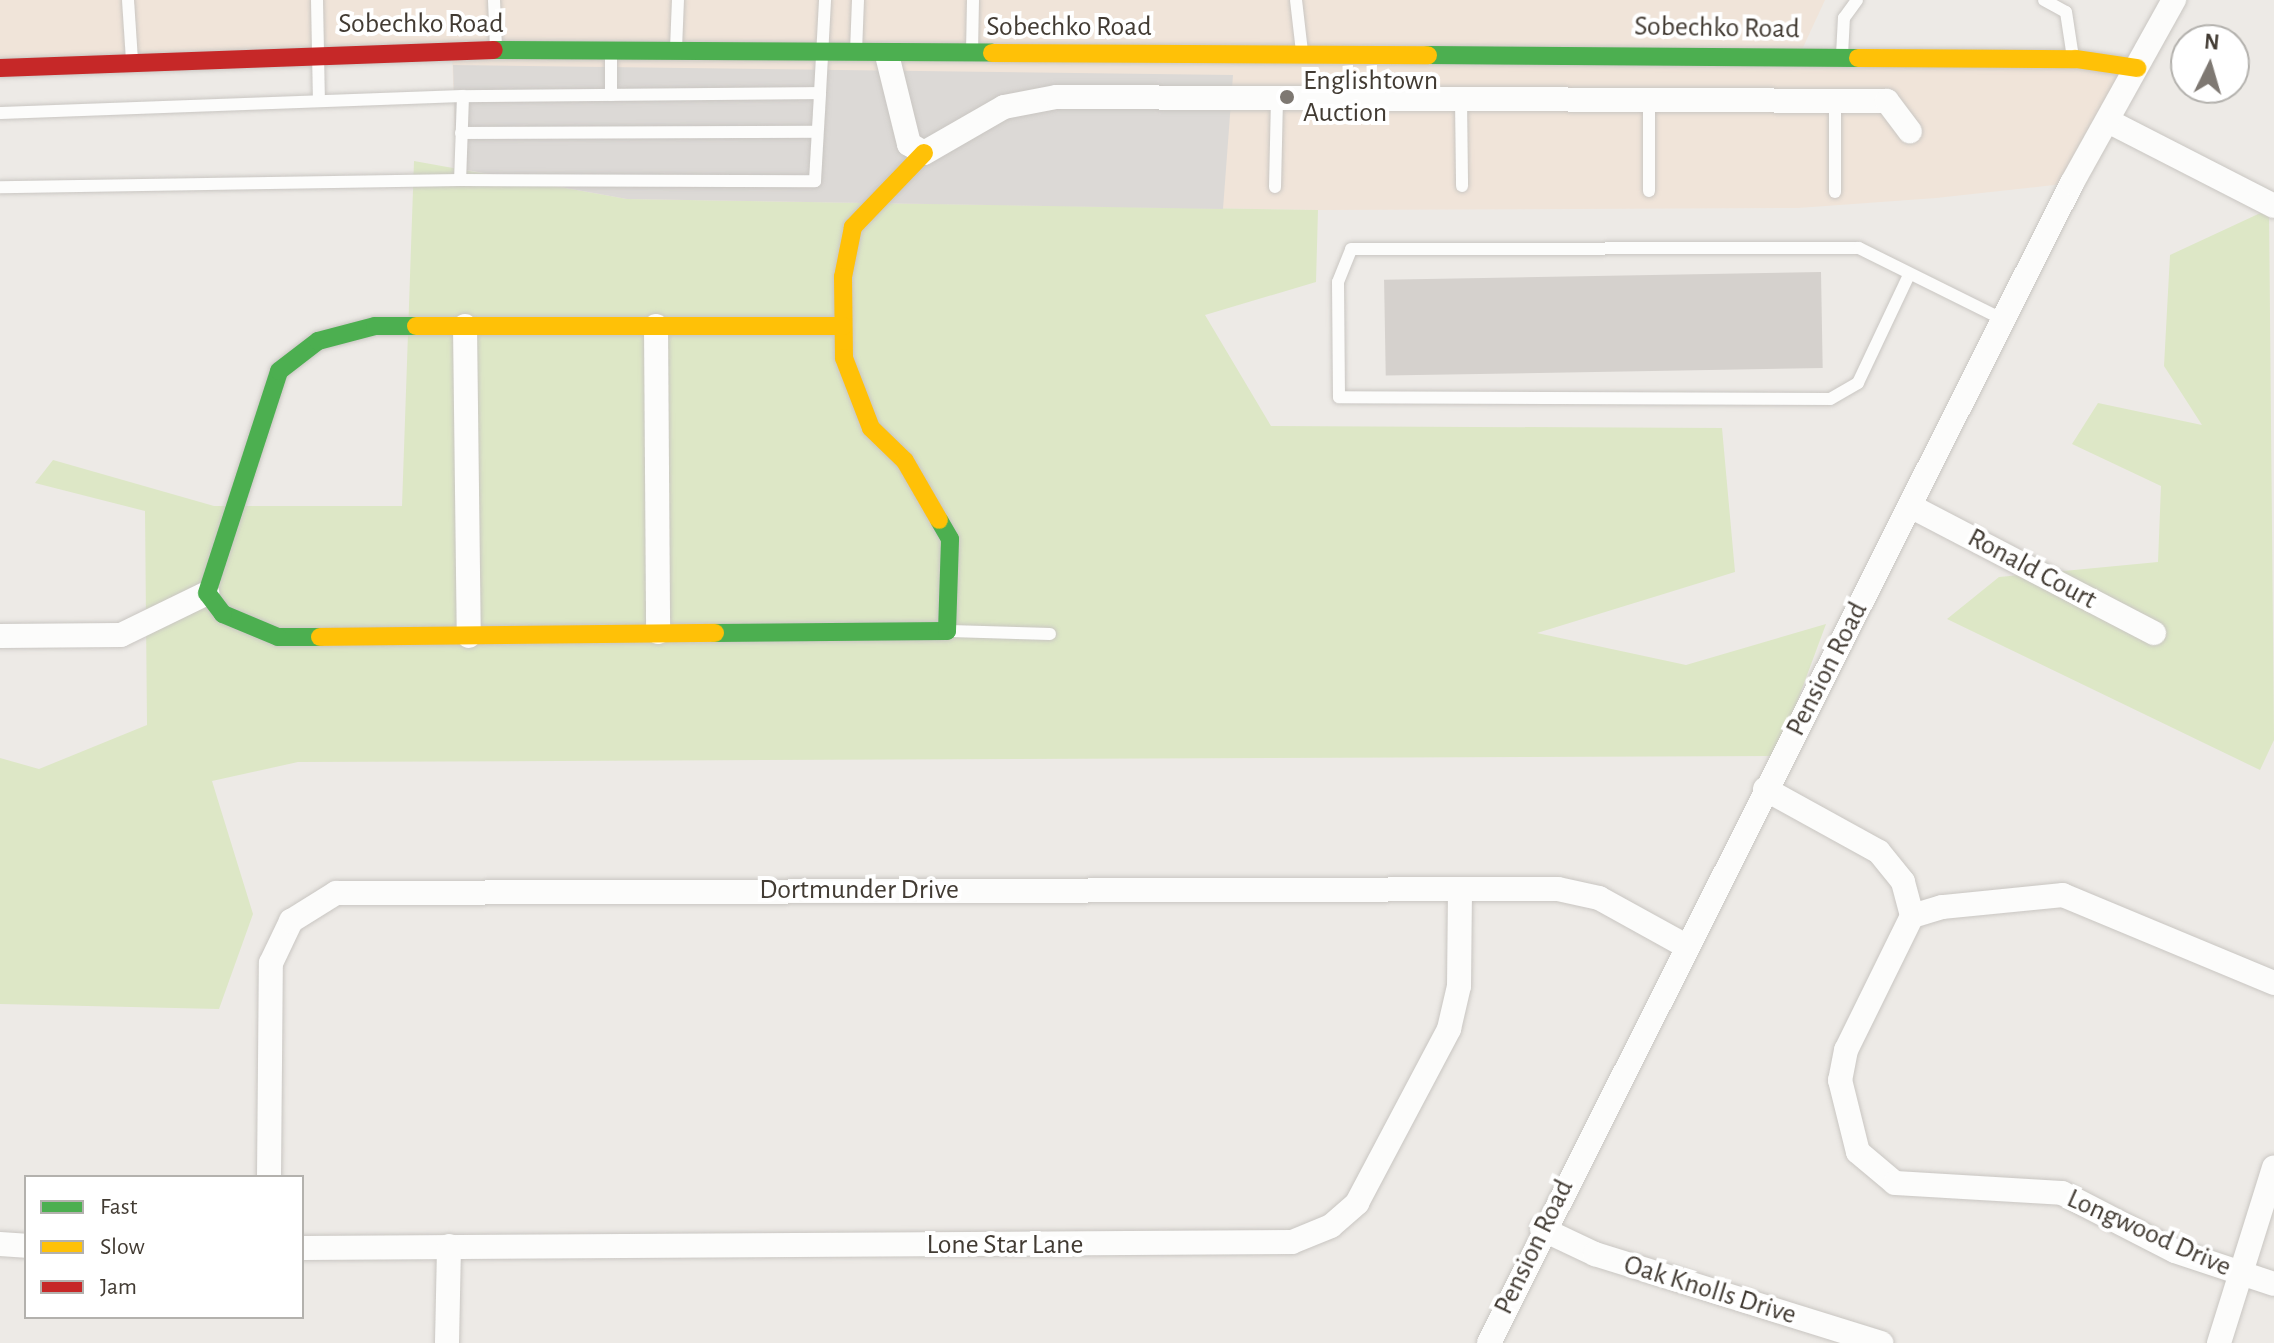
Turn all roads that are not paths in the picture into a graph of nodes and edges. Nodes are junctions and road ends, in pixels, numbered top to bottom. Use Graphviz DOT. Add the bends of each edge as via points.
graph roads {
  1 [pos="128,0"];
  2 [pos="317,0"];
  3 [pos="494,0"];
  4 [pos="678,0"];
  5 [pos="825,0"];
  6 [pos="858,0"];
  7 [pos="973,0"];
  8 [pos="1296,0"];
  9 [pos="1857,0"];
  10 [pos="2044,0"];
  11 [pos="2174,0"];
  12 [pos="496,51"];
  13 [pos="317,53"];
  14 [pos="611,54"];
  15 [pos="676,54"];
  16 [pos="820,55"];
  17 [pos="856,55"];
  18 [pos="887,55"];
  19 [pos="972,55"];
  20 [pos="1648,55"];
  21 [pos="1302,56"];
  22 [pos="1841,58"];
  23 [pos="2073,59"];
  24 [pos="132,61"];
  25 [pos="0,68"];
  26 [pos="2137,68"];
  27 [pos="820,93"];
  28 [pos="611,95"];
  29 [pos="463,96"];
  30 [pos="1649,98"];
  31 [pos="1277,99"];
  32 [pos="1461,99"];
  33 [pos="1835,100"];
  34 [pos="319,101"];
  35 [pos="0,113"];
  36 [pos="2108,121"];
  37 [pos="1910,131"];
  38 [pos="817,132"];
  39 [pos="461,133"];
  40 [pos="924,153"];
  41 [pos="460,180"];
  42 [pos="1462,186"];
  43 [pos="0,187"];
  44 [pos="1275,187"];
  45 [pos="1649,191"];
  46 [pos="1835,192"];
  47 [pos="2274,206"];
  48 [pos="1908,277"];
  49 [pos="2006,321"];
  50 [pos="465,326"];
  51 [pos="656,326"];
  52 [pos="843,326"];
  53 [pos="1910,506"];
  54 [pos="207,593"];
  55 [pos="947,631"];
  56 [pos="658,632"];
  57 [pos="2154,633"];
  58 [pos="1050,634"];
  59 [pos="0,636"];
  60 [pos="469,636"];
  61 [pos="1765,789"];
  62 [pos="1460,889"];
  63 [pos="1912,916"];
  64 [pos="1684,945"];
  65 [pos="2274,983"];
  66 [pos="2274,1167"];
  67 [pos="269,1175"];
  68 [pos="1542,1229"];
  69 [pos="0,1244"];
  70 [pos="24,1246"];
  71 [pos="449,1246"];
  72 [pos="304,1248"];
  73 [pos="2240,1274"];
  74 [pos="2274,1284"];
  75 [pos="1876,1342"];
  76 [pos="447,1343"];
  77 [pos="1489,1343"];
  78 [pos="2219,1343"];
  1 -- 24 [label="lane"];
  2 -- 13 [label="lane"];
  3 -- 12 [label="lane"];
  4 -- 15 [label="lane"];
  5 -- 16 [label="lane"];
  6 -- 17 [label="lane"];
  7 -- 19 [label="lane"];
  8 -- 21 [label="lane"];
  9 -- 22 [label="lane" via="1844,18"];
  10 -- 23 [label="lane" via="2066,12"];
  11 -- 26 [label="street, Pension Road"];
  12 -- 13 [label="street, Sobechko Road"];
  12 -- 14 [label="street, Sobechko Road"];
  13 -- 24 [label="street, Sobechko Road"];
  13 -- 34 [label="lane"];
  14 -- 15 [label="street, Sobechko Road"];
  14 -- 28 [label="lane"];
  15 -- 16 [label="street, Sobechko Road"];
  16 -- 17 [label="street, Sobechko Road"];
  16 -- 27 [label="lane"];
  17 -- 18 [label="street, Sobechko Road"];
  18 -- 19 [label="street, Sobechko Road"];
  18 -- 40 [label="street" via="909,144"];
  19 -- 21 [label="street, Sobechko Road"];
  20 -- 21 [label="street, Sobechko Road"];
  20 -- 22 [label="street, Sobechko Road"];
  20 -- 30 [label="street"];
  22 -- 23 [label="street, Sobechko Road"];
  23 -- 26 [label="street, Sobechko Road"];
  24 -- 25 [label="street, Sobechko Road"];
  26 -- 36 [label="street, Pension Road"];
  27 -- 28 [label="lane"];
  27 -- 38 [label="lane"];
  28 -- 29 [label="lane"];
  29 -- 34 [label="lane"];
  29 -- 39 [label="lane"];
  30 -- 32 [label="street"];
  30 -- 33 [label="street"];
  30 -- 45 [label="lane"];
  31 -- 32 [label="street"];
  31 -- 40 [label="street" via="1056,97 1004,107"];
  31 -- 44 [label="lane"];
  32 -- 42 [label="lane"];
  33 -- 37 [label="street" via="1887,101"];
  33 -- 46 [label="lane"];
  34 -- 35 [label="lane"];
  36 -- 47 [label="street"];
  36 -- 49 [label="street, Pension Road"];
  38 -- 39 [label="lane"];
  38 -- 41 [label="lane" via="815,181"];
  39 -- 41 [label="lane"];
  40 -- 52 [label="street" via="853,227"];
  41 -- 43 [label="lane"];
  48 -- 48 [label="lane" via="1859,248 1351,249 1338,282 1339,397 1830,399 1858,383"];
  48 -- 49 [label="lane"];
  49 -- 53 [label="street, Pension Road"];
  50 -- 51 [label="street"];
  50 -- 54 [label="street" via="375,326 318,341 279,371"];
  50 -- 60 [label="street"];
  51 -- 52 [label="street"];
  51 -- 56 [label="street"];
  52 -- 55 [label="street" via="856,399 871,428 905,461 950,539"];
  53 -- 57 [label="street, Ronald Court"];
  53 -- 61 [label="street, Pension Road"];
  54 -- 59 [label="street" via="121,635"];
  54 -- 60 [label="street" via="223,614 278,637"];
  55 -- 56 [label="street"];
  55 -- 58 [label="lane"];
  56 -- 60 [label="street"];
  61 -- 63 [label="street" via="1879,852 1903,882"];
  61 -- 64 [label="street, Pension Road"];
  62 -- 64 [label="street, Dortmunder Drive" via="1582,892"];
  62 -- 67 [label="street, Dortmunder Drive" via="336,893 291,921 271,963"];
  62 -- 71 [label="street, Lone Star Lane" via="1459,986 1449,1029 1363,1195 1331,1226 1292,1242"];
  63 -- 65 [label="street" via="2063,895"];
  63 -- 73 [label="street, Longwood Drive" via="1841,1066 1851,1135 1868,1166 1909,1186 2062,1193 2175,1251"];
  64 -- 68 [label="street, Pension Road"];
  66 -- 73 [label="street"];
  68 -- 75 [label="street, Oak Knolls Drive" via="1595,1254"];
  68 -- 77 [label="street, Pension Road"];
  69 -- 70 [label="street"];
  71 -- 72 [label="street, Lone Star Lane"];
  71 -- 76 [label="street"];
  73 -- 74 [label="street, Longwood Drive"];
  73 -- 78 [label="street"];
}
